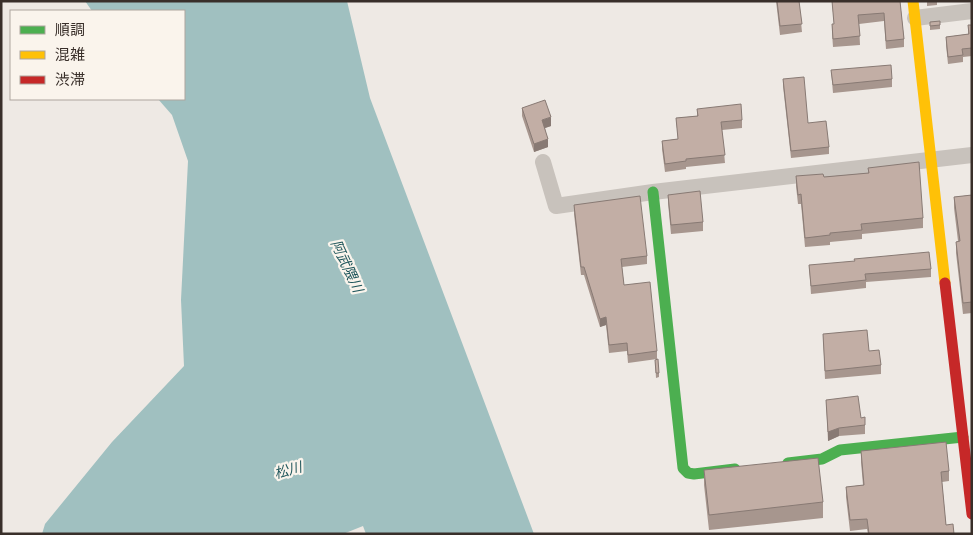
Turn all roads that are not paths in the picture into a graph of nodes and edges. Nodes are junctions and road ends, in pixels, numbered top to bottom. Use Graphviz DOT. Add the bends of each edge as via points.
graph roads {
  1 [pos="913,1"];
  2 [pos="972,11"];
  3 [pos="915,18"];
  4 [pos="972,155"];
  5 [pos="931,160"];
  6 [pos="543,162"];
  7 [pos="653,192"];
  8 [pos="963,437"];
  9 [pos="773,465"];
  10 [pos="743,468"];
  11 [pos="972,514"];
  1 -- 3 [label="street"];
  2 -- 3 [label="street"];
  3 -- 5 [label="street"];
  4 -- 5 [label="street"];
  5 -- 7 [label="street"];
  5 -- 8 [label="street"];
  6 -- 7 [label="street" via="556,206"];
  7 -- 10 [label="street" via="683,468 694,474"];
  8 -- 9 [label="street" via="840,450 822,459"];
  8 -- 11 [label="street"];
}
